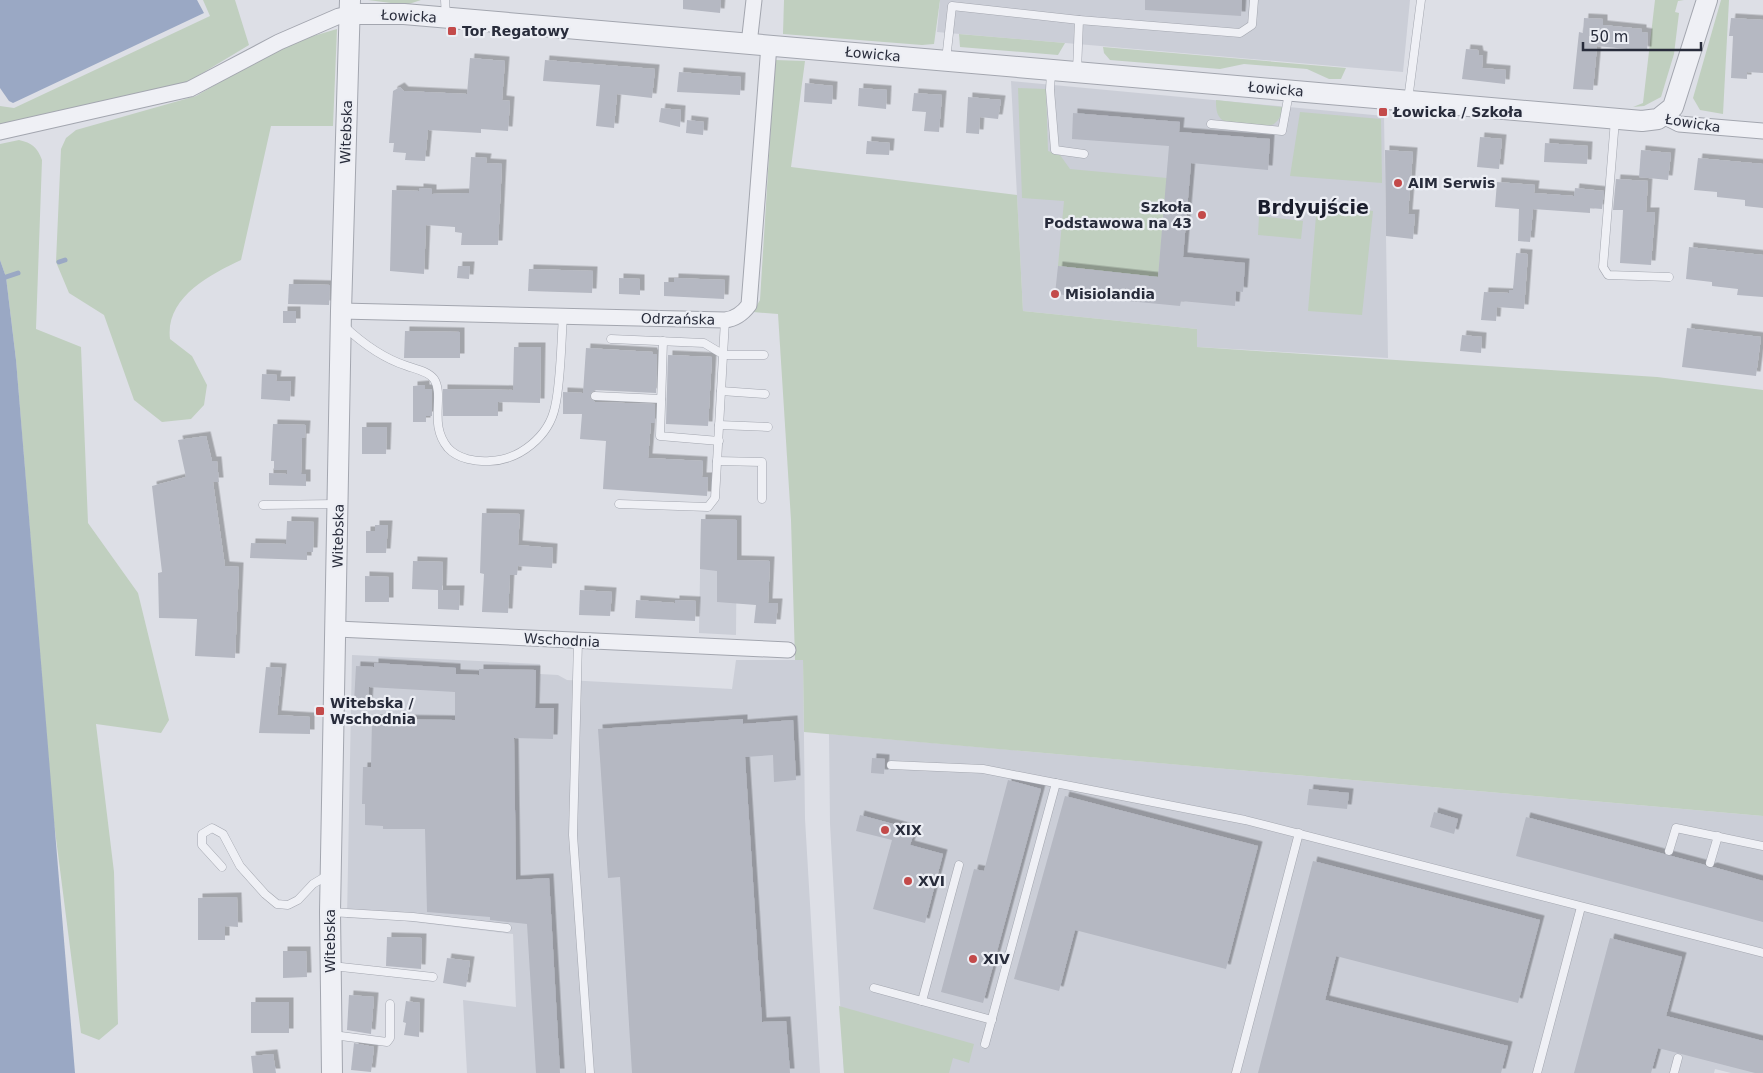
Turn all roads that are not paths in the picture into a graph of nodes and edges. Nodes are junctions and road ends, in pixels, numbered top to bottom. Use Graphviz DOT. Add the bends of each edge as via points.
graph roads {
  1 [pos="754,0"];
  2 [pos="1254,0"];
  3 [pos="1421,0"];
  4 [pos="1708,0"];
  5 [pos="952,3"];
  6 [pos="349,7"];
  7 [pos="445,9"];
  8 [pos="1079,20"];
  9 [pos="759,45"];
  10 [pos="946,60"];
  11 [pos="1052,70"];
  12 [pos="1077,71"];
  13 [pos="1290,91"];
  14 [pos="1408,101"];
  15 [pos="1663,116"];
  16 [pos="1615,118"];
  17 [pos="1211,124"];
  18 [pos="0,132"];
  19 [pos="1763,132"];
  20 [pos="1084,154"];
  21 [pos="1669,277"];
  22 [pos="563,316"];
  23 [pos="341,317"];
  24 [pos="725,320"];
  25 [pos="611,339"];
  26 [pos="664,341"];
  27 [pos="724,355"];
  28 [pos="764,355"];
  29 [pos="721,391"];
  30 [pos="765,394"];
  31 [pos="595,396"];
  32 [pos="662,399"];
  33 [pos="719,425"];
  34 [pos="768,428"];
  35 [pos="718,442"];
  36 [pos="717,461"];
  37 [pos="762,500"];
  38 [pos="338,504"];
  39 [pos="619,504"];
  40 [pos="263,505"];
  41 [pos="336,629"];
  42 [pos="578,641"];
  43 [pos="788,650"];
  44 [pos="891,765"];
  45 [pos="1056,783"];
  46 [pos="1299,833"];
  47 [pos="1718,836"];
  48 [pos="1763,846"];
  49 [pos="1669,850"];
  50 [pos="1710,863"];
  51 [pos="959,865"];
  52 [pos="222,867"];
  53 [pos="331,872"];
  54 [pos="1581,907"];
  55 [pos="330,912"];
  56 [pos="508,928"];
  57 [pos="1763,953"];
  58 [pos="330,966"];
  59 [pos="433,976"];
  60 [pos="874,988"];
  61 [pos="922,1001"];
  62 [pos="390,1004"];
  63 [pos="992,1020"];
  64 [pos="331,1035"];
  65 [pos="985,1044"];
  66 [pos="1678,1058"];
  67 [pos="332,1073"];
  68 [pos="590,1073"];
  69 [pos="1236,1073"];
  70 [pos="1537,1073"];
  71 [pos="1674,1073"];
  1 -- 9 [label="street"];
  2 -- 8 [label="lane" via="1252,25 1240,33"];
  3 -- 14 [label="lane"];
  4 -- 15 [label="street" via="1677,98"];
  5 -- 8 [label="lane"];
  5 -- 10 [label="lane"];
  6 -- 7 [label="street, Łowicka" via="404,14"];
  6 -- 18 [label="street, Łowicka" via="339,16 279,42 190,89"];
  6 -- 23 [label="street, Witebska"];
  7 -- 9 [label="street, Łowicka"];
  8 -- 12 [label="lane"];
  9 -- 10 [label="street, Łowicka"];
  9 -- 24 [label="street, Odrzańska" via="749,305 735,318"];
  10 -- 11 [label="street, Łowicka"];
  11 -- 12 [label="street, Łowicka"];
  11 -- 20 [label="lane" via="1050,90 1055,150"];
  12 -- 13 [label="street, Łowicka"];
  13 -- 14 [label="street, Łowicka"];
  13 -- 17 [label="lane" via="1282,131"];
  14 -- 16 [label="street, Łowicka"];
  15 -- 16 [label="street, Łowicka" via="1652,120"];
  15 -- 19 [label="street, Łowicka" via="1679,124"];
  16 -- 21 [label="lane" via="1604,267 1608,274"];
  22 -- 23 [label="street, Odrzańska"];
  22 -- 23 [label="lane" via="556,407 549,426 516,455 482,462 460,457 441,438 434,379 368,347"];
  22 -- 24 [label="street, Odrzańska"];
  23 -- 38 [label="street, Witebska"];
  24 -- 27 [label="lane"];
  25 -- 26 [label="lane"];
  26 -- 27 [label="lane" via="704,343"];
  26 -- 32 [label="lane"];
  27 -- 28 [label="lane"];
  27 -- 29 [label="lane"];
  29 -- 30 [label="lane"];
  29 -- 33 [label="lane"];
  31 -- 32 [label="lane"];
  32 -- 35 [label="lane" via="660,436"];
  33 -- 34 [label="lane"];
  33 -- 35 [label="lane"];
  35 -- 36 [label="lane"];
  36 -- 37 [label="lane" via="762,462"];
  36 -- 39 [label="lane" via="715,498 708,507"];
  38 -- 40 [label="lane"];
  38 -- 41 [label="street, Witebska"];
  41 -- 42 [label="street, Wschodnia"];
  41 -- 53 [label="street, Witebska"];
  42 -- 43 [label="street, Wschodnia"];
  42 -- 68 [label="lane" via="573,835"];
  44 -- 45 [label="lane" via="983,769"];
  45 -- 46 [label="lane"];
  45 -- 63 [label="lane"];
  46 -- 54 [label="lane"];
  46 -- 69 [label="lane"];
  47 -- 48 [label="lane"];
  47 -- 49 [label="lane" via="1676,828"];
  47 -- 50 [label="lane"];
  51 -- 61 [label="lane"];
  52 -- 53 [label="lane" via="202,845 202,834 207,830 218,830 223,834 240,866 277,904 288,906"];
  53 -- 55 [label="street, Witebska"];
  54 -- 57 [label="lane"];
  54 -- 70 [label="lane"];
  55 -- 56 [label="lane" via="413,916"];
  55 -- 58 [label="street, Witebska"];
  58 -- 59 [label="lane"];
  58 -- 64 [label="street, Witebska"];
  60 -- 61 [label="lane"];
  61 -- 63 [label="lane"];
  62 -- 64 [label="lane" via="390,1038 387,1042"];
  63 -- 65 [label="lane"];
  64 -- 67 [label="street, Witebska"];
  66 -- 71 [label="lane"];
}
